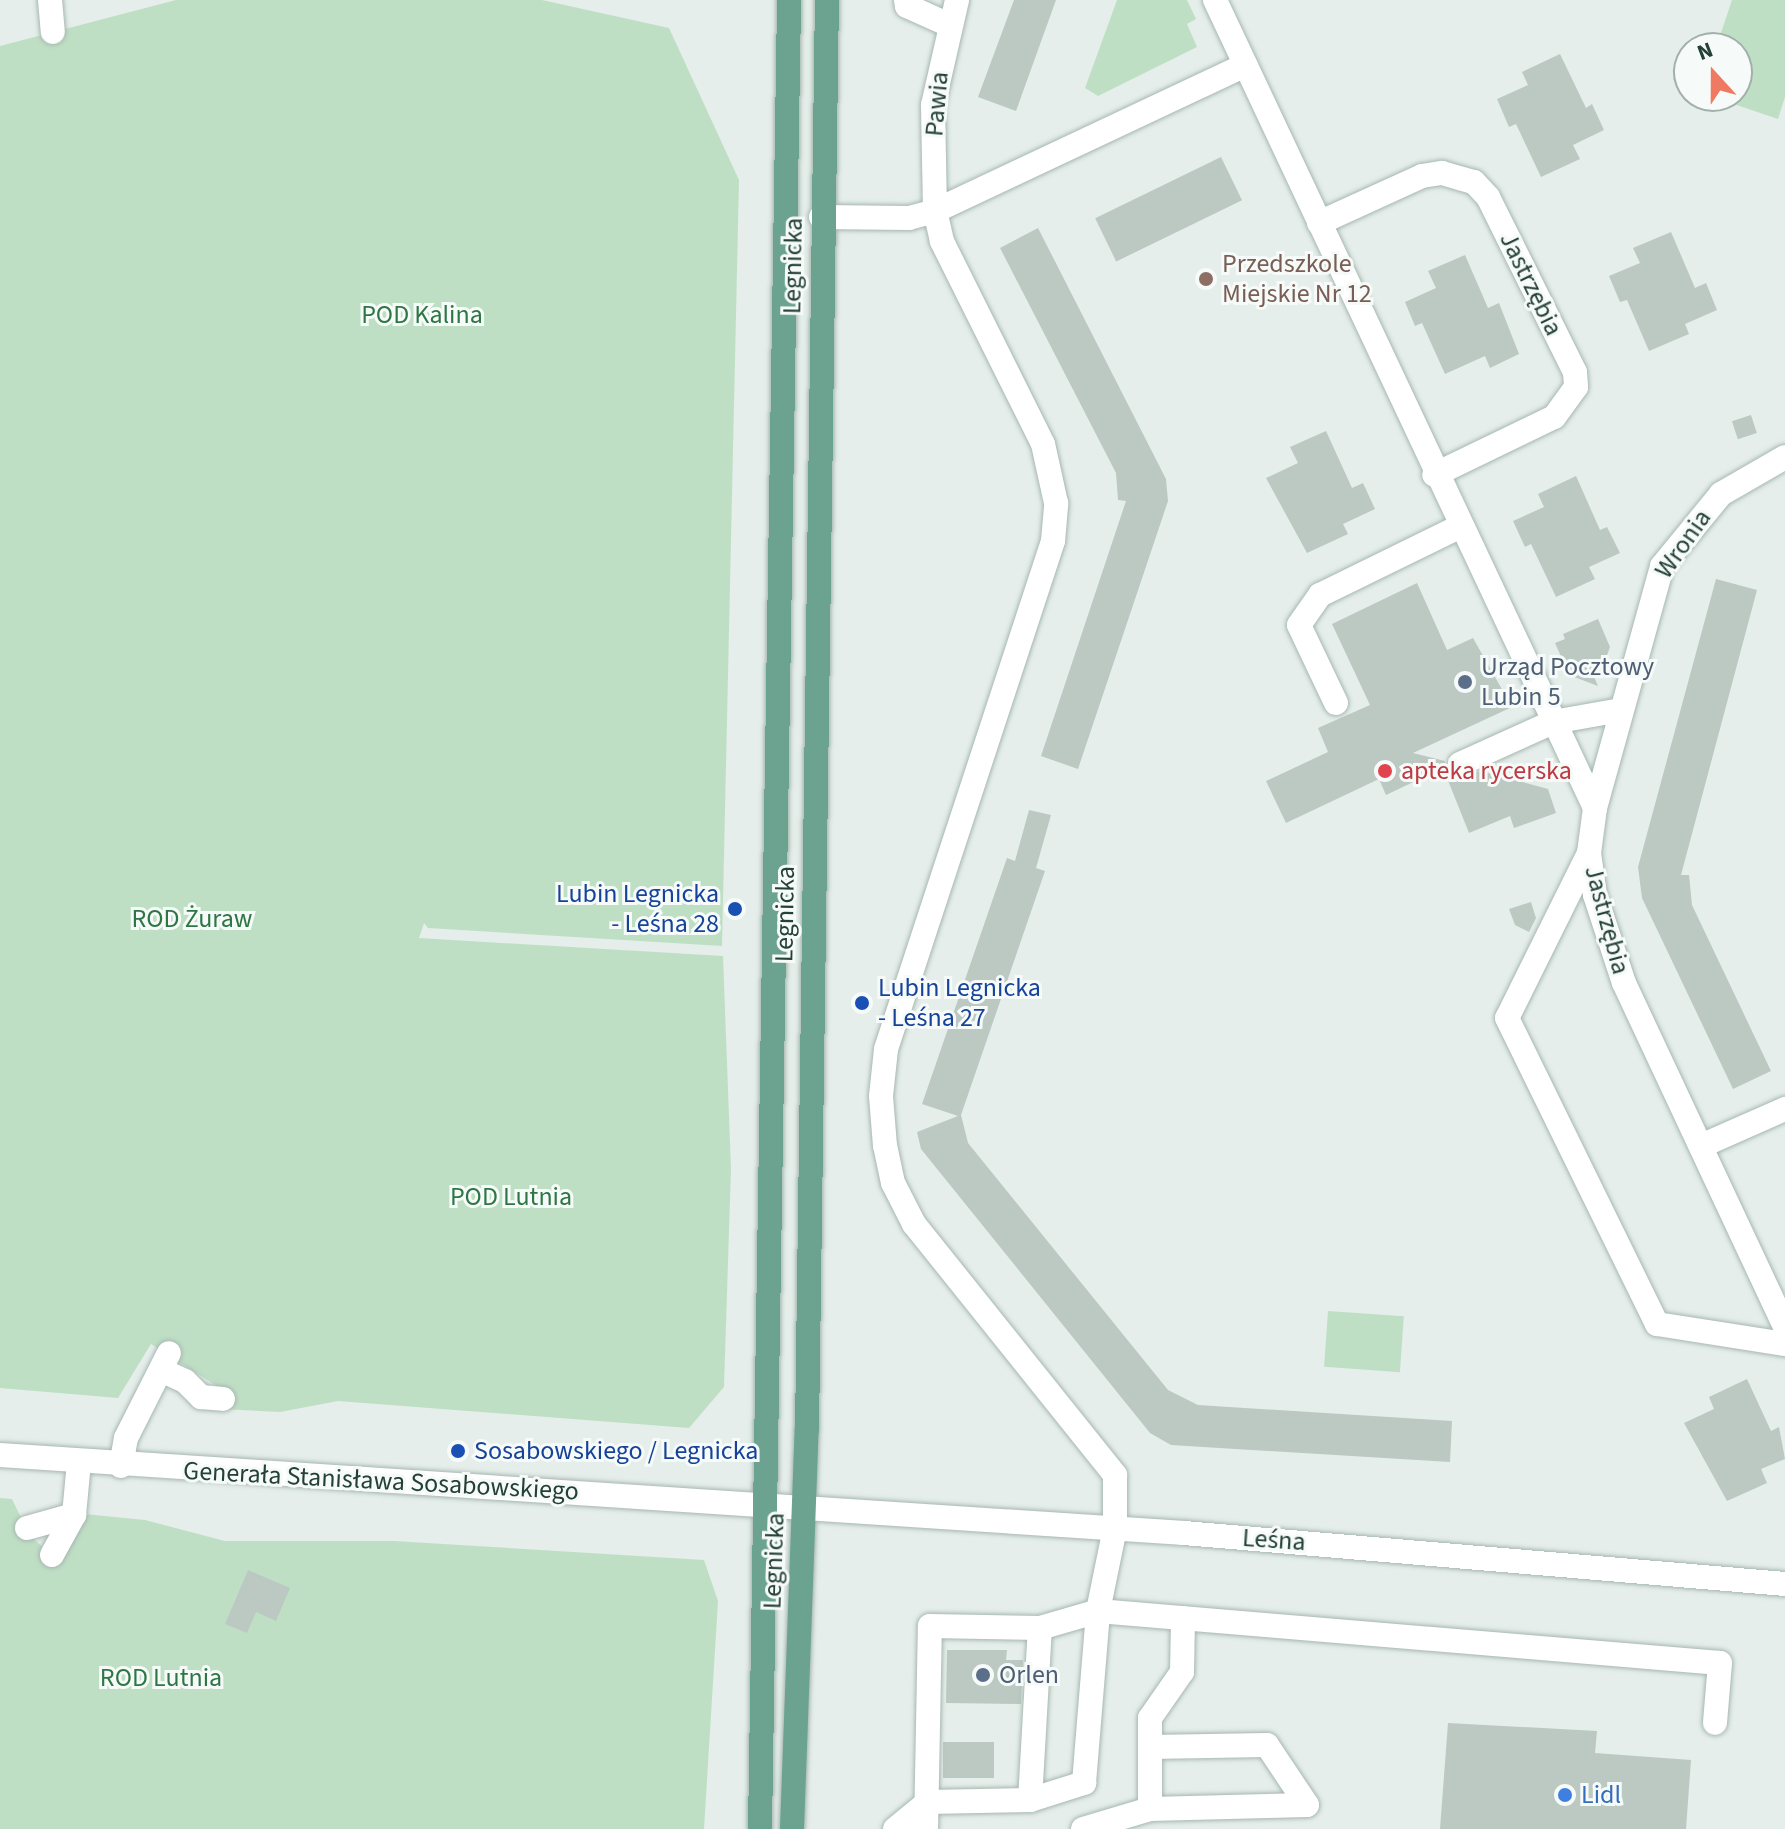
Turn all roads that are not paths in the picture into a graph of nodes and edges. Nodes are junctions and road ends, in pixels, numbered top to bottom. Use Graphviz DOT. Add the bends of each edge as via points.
graph roads {
  1 [pos="50,0"];
  2 [pos="789,0"];
  3 [pos="906,0"];
  4 [pos="957,0"];
  5 [pos="1215,0"];
  6 [pos="829,8"];
  7 [pos="949,25"];
  8 [pos="53,32"];
  9 [pos="1245,65"];
  10 [pos="935,211"];
  11 [pos="821,217"];
  12 [pos="1319,223"];
  13 [pos="1785,457"];
  14 [pos="1434,475"];
  15 [pos="1459,527"];
  16 [pos="1336,703"];
  17 [pos="1621,710"];
  18 [pos="1553,722"];
  19 [pos="1460,764"];
  20 [pos="1595,808"];
  21 [pos="1589,853"];
  22 [pos="1785,1109"];
  23 [pos="1701,1146"];
  24 [pos="1785,1327"];
  25 [pos="1785,1344"];
  26 [pos="223,1399"];
  27 [pos="0,1455"];
  28 [pos="79,1462"];
  29 [pos="121,1466"];
  30 [pos="763,1505"];
  31 [pos="805,1507"];
  32 [pos="74,1515"];
  33 [pos="27,1528"];
  34 [pos="1115,1528"];
  35 [pos="52,1555"];
  36 [pos="1785,1584"];
  37 [pos="1098,1611"];
  38 [pos="1183,1618"];
  39 [pos="1040,1628"];
  40 [pos="1715,1723"];
  41 [pos="1150,1747"];
  42 [pos="1030,1800"];
  43 [pos="928,1802"];
  44 [pos="1150,1809"];
  45 [pos="760,1829"];
  46 [pos="792,1829"];
  47 [pos="895,1829"];
  48 [pos="926,1829"];
  49 [pos="1083,1829"];
  1 -- 8 [label="street"];
  2 -- 30 [label="main road, Legnicka"];
  3 -- 7 [label="street" via="907,6"];
  4 -- 7 [label="street, Pawia"];
  5 -- 9 [label="street"];
  6 -- 11 [label="main road, Legnicka"];
  7 -- 10 [label="street, Pawia" via="933,105"];
  9 -- 10 [label="street"];
  9 -- 12 [label="street"];
  10 -- 11 [label="street" via="909,218"];
  10 -- 34 [label="street" via="942,241 1043,444 1056,503 1053,541 886,1049 881,1096 885,1146 893,1183 914,1224 1115,1475"];
  11 -- 31 [label="main road, Legnicka"];
  12 -- 14 [label="street"];
  12 -- 14 [label="street, Jastrzębia" via="1422,176 1442,173 1474,182 1488,197 1575,372 1576,387 1568,406 1554,417"];
  13 -- 17 [label="street, Wronia" via="1721,494 1662,566"];
  14 -- 15 [label="street"];
  15 -- 16 [label="street" via="1320,595 1299,625"];
  15 -- 18 [label="street"];
  17 -- 18 [label="street"];
  17 -- 20 [label="street, Wronia"];
  18 -- 19 [label="street"];
  18 -- 20 [label="street"];
  20 -- 21 [label="street, Jastrzębia"];
  21 -- 23 [label="street, Jastrzębia" via="1595,895 1624,983"];
  21 -- 25 [label="street" via="1507,1018 1657,1324"];
  22 -- 23 [label="street"];
  23 -- 24 [label="street, Jastrzębia"];
  26 -- 29 [label="street" via="201,1397 165,1362 126,1438"];
  27 -- 28 [label="street, Generała Stanisława Sosabowskiego"];
  28 -- 29 [label="street, Generała Stanisława Sosabowskiego"];
  28 -- 32 [label="street"];
  29 -- 30 [label="street, Generała Stanisława Sosabowskiego"];
  30 -- 31 [label="street, Leśna"];
  30 -- 45 [label="main road, Legnicka"];
  31 -- 34 [label="street, Leśna"];
  31 -- 46 [label="main road, Legnicka"];
  32 -- 33 [label="street"];
  32 -- 35 [label="street"];
  34 -- 36 [label="street, Leśna"];
  34 -- 37 [label="street"];
  37 -- 38 [label="street"];
  37 -- 39 [label="street"];
  37 -- 42 [label="street" via="1084,1783"];
  38 -- 40 [label="street" via="1720,1663"];
  38 -- 41 [label="street" via="1182,1672 1150,1718"];
  39 -- 42 [label="street"];
  39 -- 43 [label="street" via="930,1626"];
  41 -- 44 [label="street"];
  41 -- 44 [label="street" via="1267,1745 1307,1805"];
  42 -- 43 [label="street"];
  43 -- 47 [label="street"];
  43 -- 48 [label="street"];
  44 -- 49 [label="street"];
}
